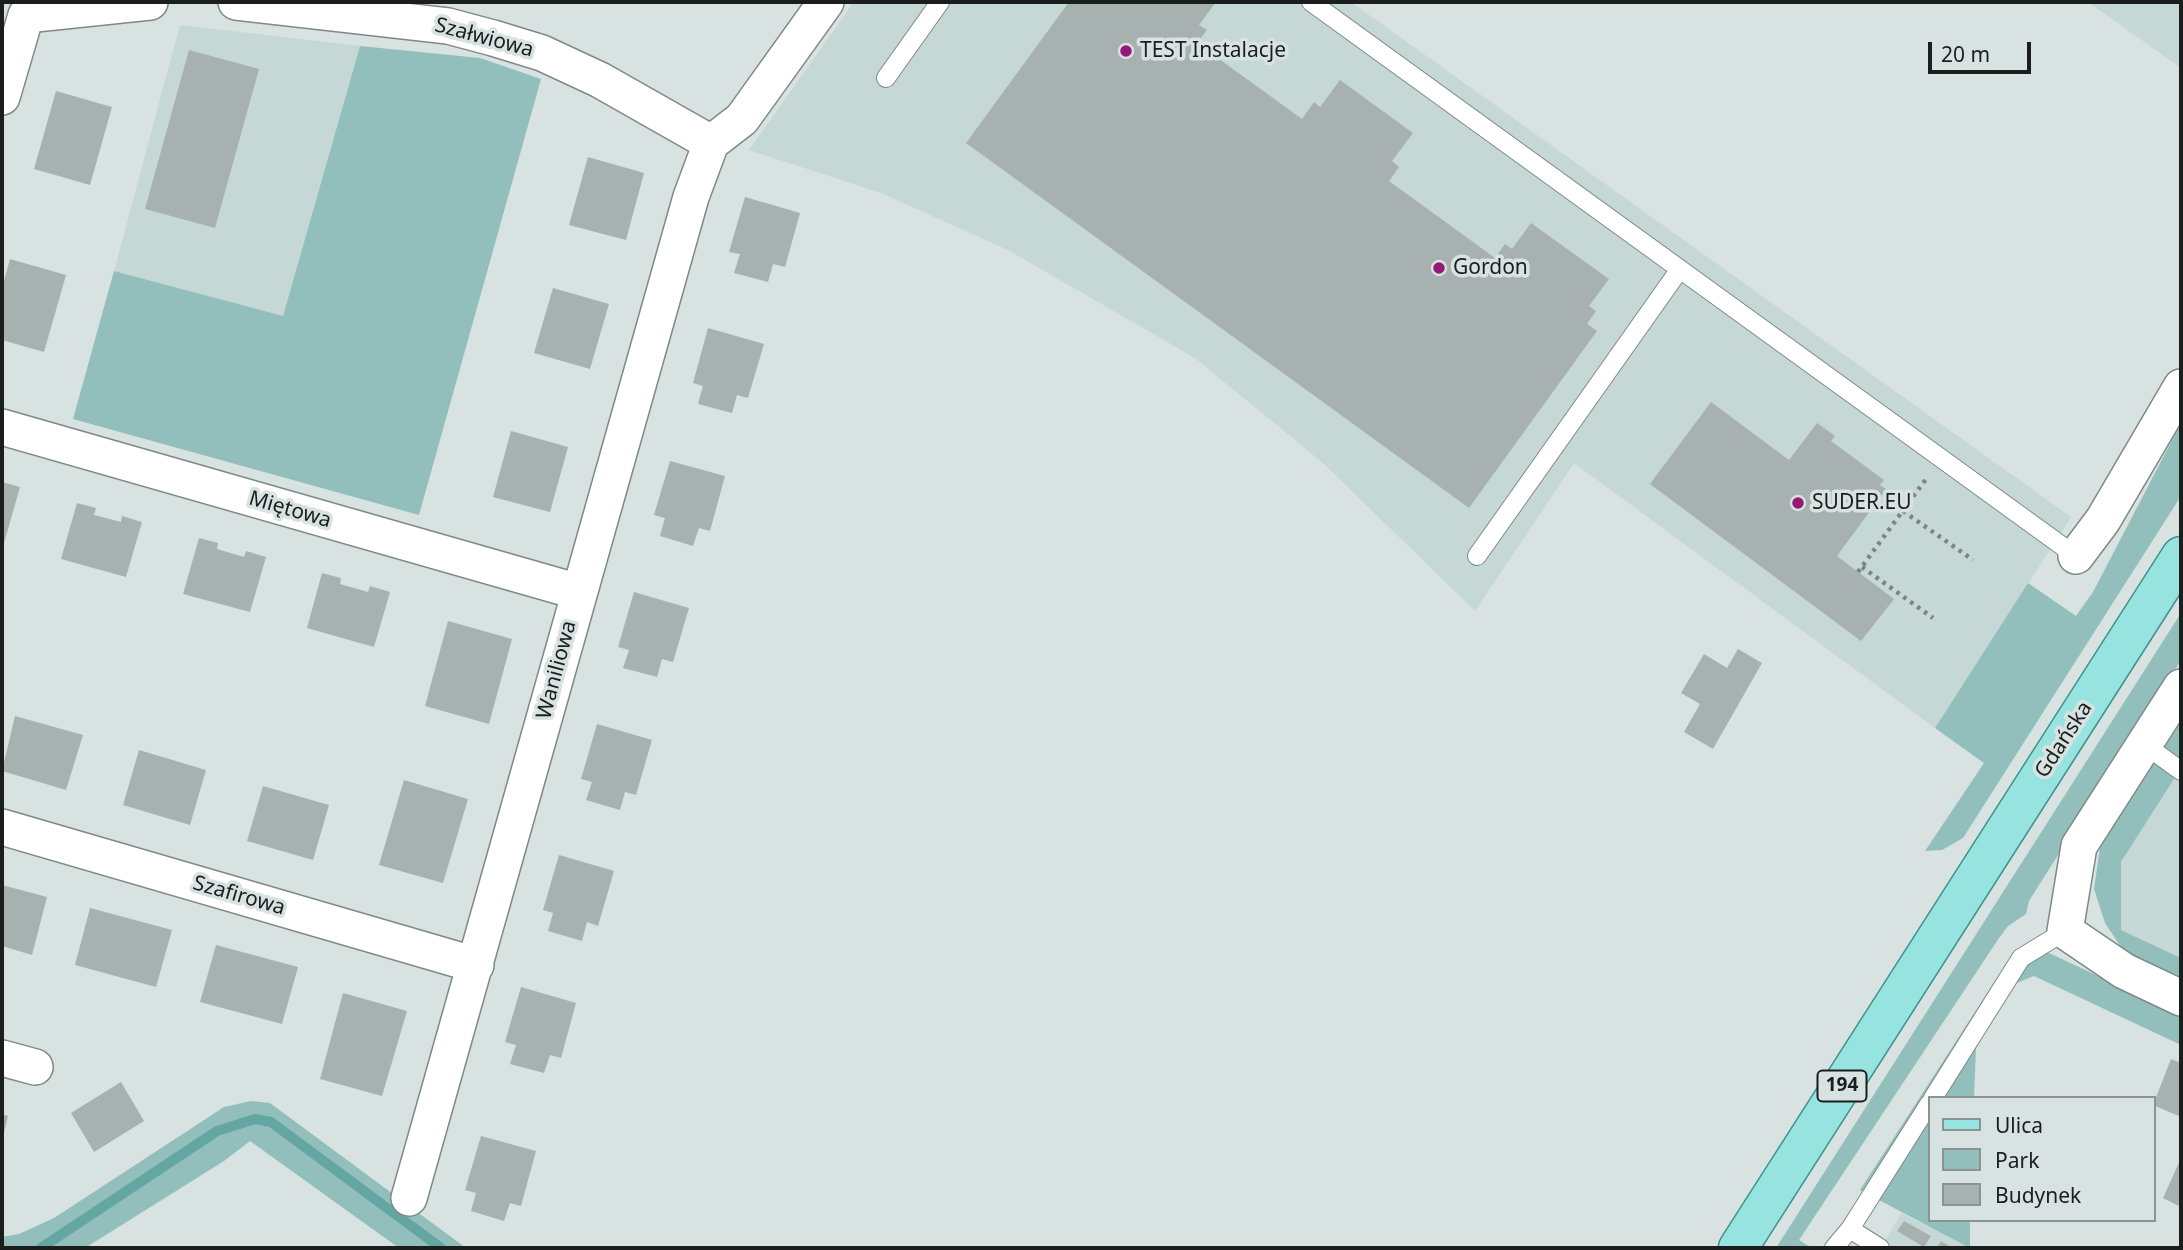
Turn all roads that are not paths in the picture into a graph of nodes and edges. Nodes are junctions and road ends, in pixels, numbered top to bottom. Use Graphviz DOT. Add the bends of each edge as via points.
graph roads {
  1 [pos="150,2"];
  2 [pos="236,2"];
  3 [pos="826,2"];
  4 [pos="940,2"];
  5 [pos="1311,2"];
  6 [pos="886,78"];
  7 [pos="2,97"];
  8 [pos="711,143"];
  9 [pos="1680,269"];
  10 [pos="2181,387"];
  11 [pos="2,427"];
  12 [pos="1477,556"];
  13 [pos="2076,556"];
  14 [pos="2181,556"];
  15 [pos="579,592"];
  16 [pos="2181,687"];
  17 [pos="2144,744"];
  18 [pos="2181,771"];
  19 [pos="2,827"];
  20 [pos="2065,931"];
  21 [pos="476,965"];
  22 [pos="2181,998"];
  23 [pos="2,1058"];
  24 [pos="35,1067"];
  25 [pos="1934,1096"];
  26 [pos="1927,1107"];
  27 [pos="409,1198"];
  28 [pos="1850,1229"];
  29 [pos="1738,1248"];
  30 [pos="1834,1248"];
  31 [pos="1880,1248"];
  1 -- 7 [label="street" via="26,15"];
  2 -- 8 [label="street, Szałwiowa" via="448,26 493,38 542,53 600,80"];
  3 -- 8 [label="street" via="742,120"];
  4 -- 6 [label="lane"];
  5 -- 9 [label="lane"];
  8 -- 15 [label="street, Waniliowa" via="691,197"];
  9 -- 12 [label="lane"];
  9 -- 13 [label="lane"];
  10 -- 13 [label="street" via="2103,520"];
  11 -- 15 [label="street, Miętowa"];
  14 -- 29 [label="main road, Gdańska / 194"];
  15 -- 21 [label="street, Waniliowa"];
  16 -- 17 [label="street"];
  17 -- 18 [label="lane"];
  17 -- 20 [label="street" via="2079,846"];
  19 -- 21 [label="street, Szafirowa"];
  20 -- 22 [label="street" via="2124,971"];
  20 -- 25 [label="lane" via="2021,958"];
  21 -- 27 [label="street, Waniliowa"];
  23 -- 24 [label="street"];
  26 -- 28 [label="lane"];
  28 -- 30 [label="lane"];
  28 -- 31 [label="lane"];
}
